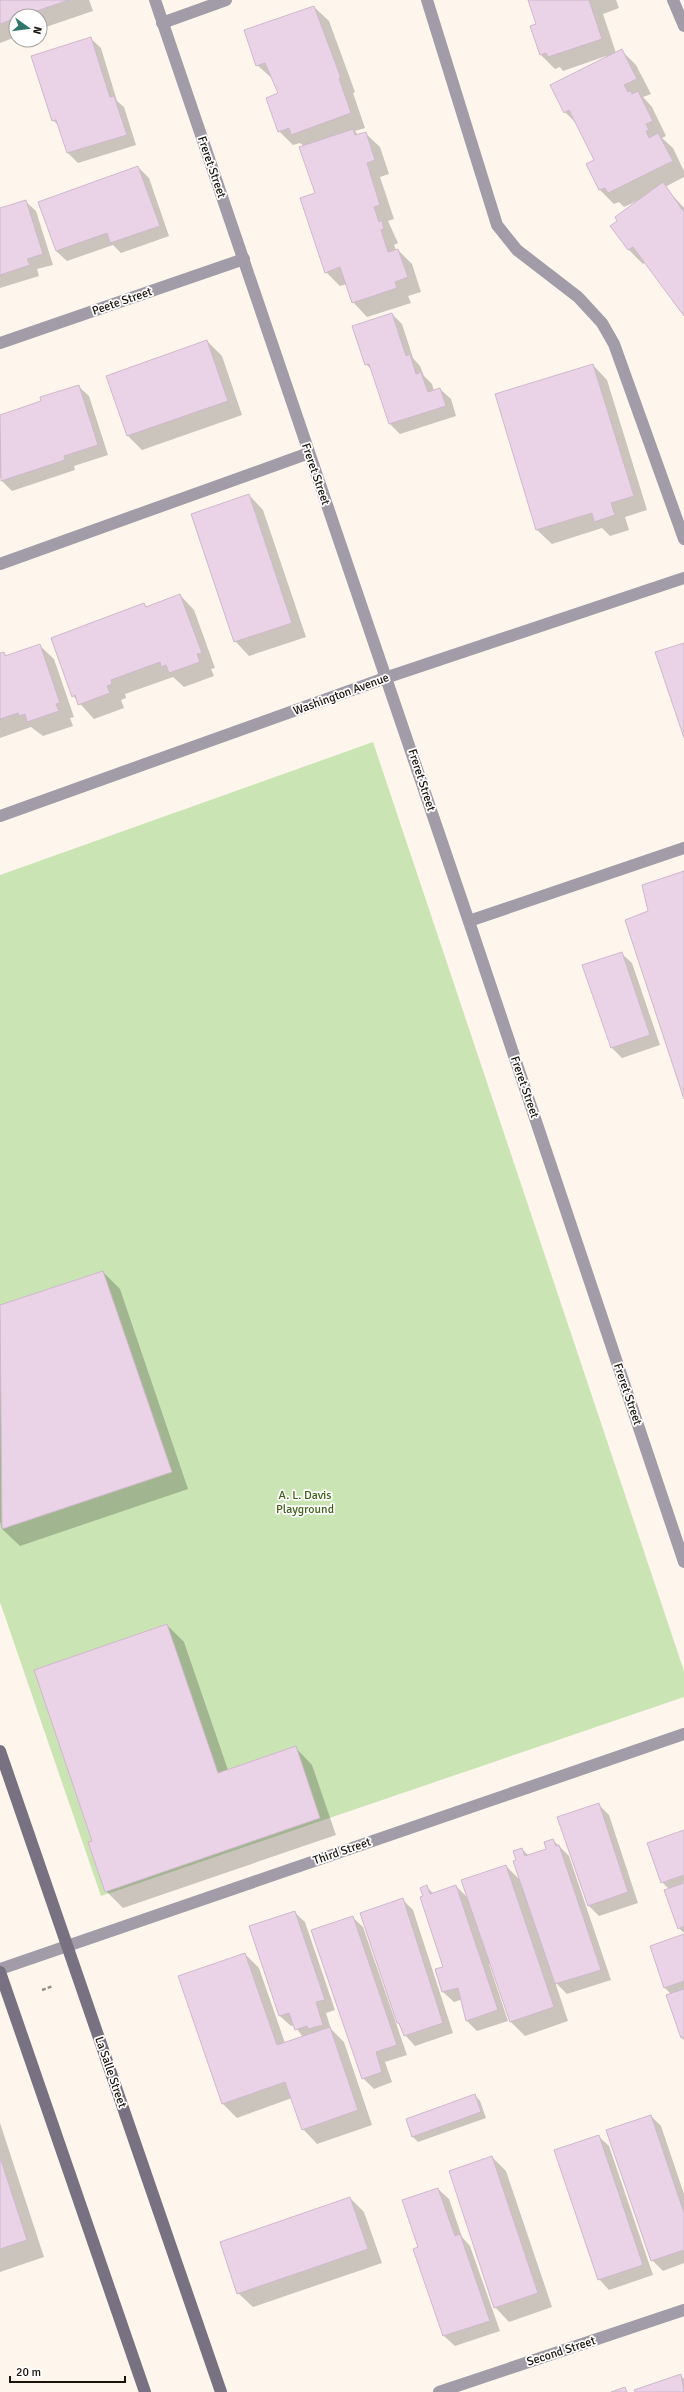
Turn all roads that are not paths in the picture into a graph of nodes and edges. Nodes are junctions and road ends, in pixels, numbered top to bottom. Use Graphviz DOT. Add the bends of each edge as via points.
graph roads {
  1 [pos="154,0"];
  2 [pos="226,0"];
  3 [pos="427,0"];
  4 [pos="673,0"];
  5 [pos="162,23"];
  6 [pos="684,26"];
  7 [pos="244,259"];
  8 [pos="0,343"];
  9 [pos="309,453"];
  10 [pos="684,539"];
  11 [pos="0,564"];
  12 [pos="684,578"];
  13 [pos="388,677"];
  14 [pos="0,816"];
  15 [pos="684,848"];
  16 [pos="469,921"];
  17 [pos="684,1562"];
  18 [pos="684,1734"];
  19 [pos="0,1751"];
  20 [pos="67,1946"];
  21 [pos="0,1969"];
  22 [pos="0,1972"];
  23 [pos="684,2310"];
  24 [pos="145,2392"];
  25 [pos="221,2392"];
  26 [pos="439,2392"];
  1 -- 5 [label="street, Freret Street"];
  2 -- 5 [label="street"];
  3 -- 10 [label="street" via="497,225 518,250 578,297 602,323 614,344"];
  4 -- 6 [label="street"];
  5 -- 7 [label="street, Freret Street"];
  7 -- 8 [label="street, Peete Street"];
  7 -- 9 [label="street, Freret Street"];
  9 -- 11 [label="street"];
  9 -- 13 [label="street, Freret Street"];
  12 -- 13 [label="street, Washington Avenue"];
  13 -- 14 [label="street, Washington Avenue"];
  13 -- 16 [label="street, Freret Street"];
  15 -- 16 [label="street"];
  16 -- 17 [label="street, Freret Street"];
  18 -- 20 [label="street, Third Street"];
  19 -- 20 [label="street, La Salle Street"];
  20 -- 21 [label="street, Third Street"];
  20 -- 25 [label="street, La Salle Street"];
  22 -- 24 [label="street"];
  23 -- 26 [label="street, Second Street"];
}
